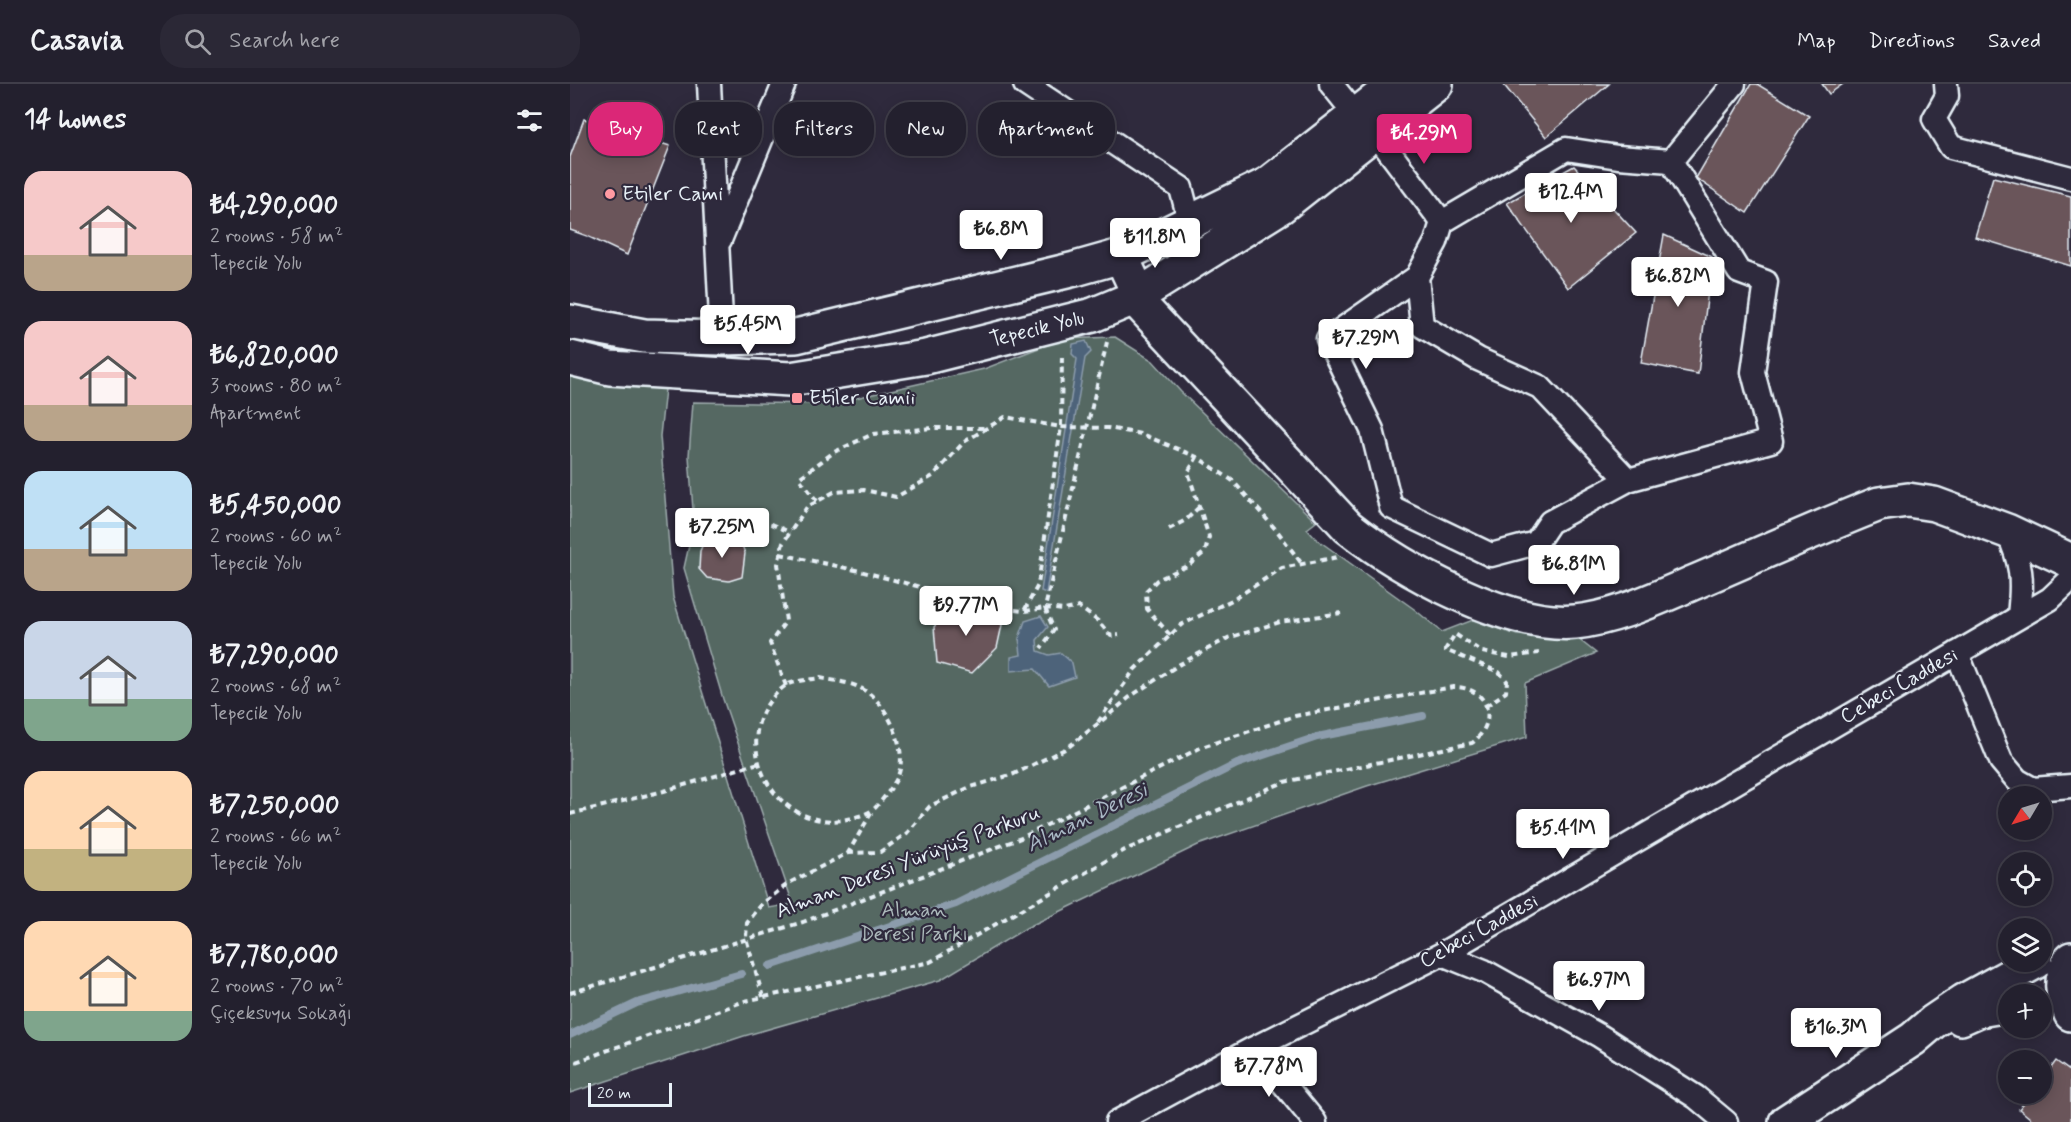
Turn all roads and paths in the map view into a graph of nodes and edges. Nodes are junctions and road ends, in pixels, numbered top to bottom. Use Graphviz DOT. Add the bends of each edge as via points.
graph roads {
  1 [pos="709,84"];
  2 [pos="784,84"];
  3 [pos="1025,84"];
  4 [pos="1331,84"];
  5 [pos="1396,84"];
  6 [pos="1437,84"];
  7 [pos="1734,84"];
  8 [pos="1946,84"];
  9 [pos="1366,124"];
  10 [pos="1671,161"];
  11 [pos="2071,178"];
  12 [pos="1442,222"];
  13 [pos="1190,223"];
  14 [pos="718,247"];
  15 [pos="1121,256"];
  16 [pos="1075,269"];
  17 [pos="1417,277"];
  18 [pos="1134,298"];
  19 [pos="1093,315"];
  20 [pos="570,322"];
  21 [pos="722,338"];
  22 [pos="1062,350"];
  23 [pos="1104,352"];
  24 [pos="570,358"];
  25 [pos="722,375"];
  26 [pos="1061,427"];
  27 [pos="987,428"];
  28 [pos="1087,428"];
  29 [pos="1197,457"];
  30 [pos="1628,480"];
  31 [pos="817,501"];
  32 [pos="1199,507"];
  33 [pos="750,516"];
  34 [pos="1169,529"];
  35 [pos="2007,531"];
  36 [pos="790,532"];
  37 [pos="780,554"];
  38 [pos="1341,557"];
  39 [pos="2071,561"];
  40 [pos="1302,564"];
  41 [pos="2071,579"];
  42 [pos="1045,608"];
  43 [pos="1024,611"];
  44 [pos="1341,613"];
  45 [pos="2019,615"];
  46 [pos="1119,635"];
  47 [pos="1170,636"];
  48 [pos="1464,638"];
  49 [pos="1041,648"];
  50 [pos="1957,653"];
  51 [pos="786,686"];
  52 [pos="1486,706"];
  53 [pos="1094,727"];
  54 [pos="759,763"];
  55 [pos="2071,786"];
  56 [pos="873,810"];
  57 [pos="570,814"];
  58 [pos="848,853"];
  59 [pos="746,938"];
  60 [pos="2071,947"];
  61 [pos="1442,954"];
  62 [pos="2052,954"];
  63 [pos="2071,959"];
  64 [pos="2014,972"];
  65 [pos="570,993"];
  66 [pos="763,997"];
  67 [pos="1998,1007"];
  68 [pos="2052,1009"];
  69 [pos="2071,1014"];
  70 [pos="1913,1039"];
  71 [pos="1254,1048"];
  72 [pos="570,1064"];
  73 [pos="1117,1122"];
  74 [pos="1315,1122"];
  75 [pos="1726,1122"];
  76 [pos="1786,1122"];
  1 -- 14 [label="street"];
  2 -- 14 [label="street"];
  3 -- 13 [label="street" via="1181,188"];
  4 -- 9 [label="street"];
  5 -- 9 [label="main road, Tepecik Yolu"];
  6 -- 9 [label="main road, Tepecik Yolu"];
  7 -- 10 [label="street"];
  8 -- 11 [label="street" via="1947,96 1934,119 1951,147"];
  9 -- 12 [label="street"];
  9 -- 13 [label="main road, Tepecik Yolu" via="1268,184"];
  9 -- 18 [label="main road, Tepecik Yolu" via="1280,207"];
  10 -- 12 [label="street" via="1566,149"];
  10 -- 30 [label="street" via="1738,272 1766,282 1753,372 1771,441"];
  12 -- 17 [label="street"];
  13 -- 15 [label="main road, Tepecik Yolu"];
  14 -- 21 [label="street"];
  15 -- 16 [label="main road, Tepecik Yolu"];
  15 -- 18 [label="main road" via="1134,284"];
  16 -- 19 [label="main road"];
  16 -- 21 [label="main road, Tepecik Yolu" via="796,336"];
  17 -- 30 [label="street" via="1422,326 1478,359 1540,387"];
  17 -- 30 [label="street" via="1328,339 1372,430 1391,507 1491,555 1536,543 1550,522"];
  18 -- 19 [label="main road, Tepecik Yolu"];
  18 -- 35 [label="main road" via="1348,527 1448,590 1532,619 1573,622 1603,617 1879,504 1908,500 1934,504"];
  19 -- 25 [label="main road, Tepecik Yolu" via="915,359 789,379"];
  20 -- 21 [label="main road, Tepecik Yolu" via="644,336"];
  21 -- 25 [label="main road"];
  22 -- 26 [label="path"];
  23 -- 28 [label="path"];
  24 -- 25 [label="main road, Tepecik Yolu" via="610,368"];
  26 -- 27 [label="path" via="1005,417"];
  26 -- 28 [label="path"];
  26 -- 43 [label="path" via="1038,585"];
  27 -- 31 [label="path" via="964,441 933,476 897,497 864,490 834,492"];
  27 -- 31 [label="path" via="873,434 834,452 799,478"];
  28 -- 29 [label="path" via="1142,434"];
  28 -- 42 [label="path"];
  29 -- 32 [label="path" via="1188,472"];
  29 -- 40 [label="path" via="1233,480"];
  31 -- 36 [label="path" via="807,507"];
  32 -- 34 [label="path"];
  32 -- 47 [label="path" via="1209,537 1205,552 1189,565 1157,580 1146,591 1147,609"];
  33 -- 36 [label="path"];
  35 -- 39 [label="main road"];
  35 -- 45 [label="street" via="2022,572"];
  36 -- 37 [label="path"];
  37 -- 43 [label="path"];
  37 -- 51 [label="path" via="786,621 770,643"];
  38 -- 40 [label="path"];
  40 -- 47 [label="path" via="1282,568 1234,599 1181,625"];
  41 -- 45 [label="street, Cebeci Caddesi" via="2050,599"];
  42 -- 43 [label="path"];
  42 -- 46 [label="path" via="1079,607 1111,636"];
  42 -- 49 [label="path" via="1054,630"];
  44 -- 53 [label="path" via="1280,622 1228,638 1131,696"];
  45 -- 50 [label="street, Cebeci Caddesi"];
  47 -- 53 [label="path" via="1134,670"];
  48 -- 52 [label="path" via="1455,634 1445,650 1499,672 1507,681 1506,692"];
  50 -- 55 [label="street" via="2001,761 2017,780 2033,789"];
  50 -- 61 [label="street, Cebeci Caddesi"];
  51 -- 54 [label="path" via="758,722"];
  51 -- 56 [label="path" via="820,678 863,689 890,718 901,755 898,776"];
  52 -- 59 [label="path, Alman Deresi Yürüyüş Parkuru" via="1477,693 1453,687 1295,716 1202,747 1021,838 802,922"];
  52 -- 66 [label="path" via="1484,730 1464,746 1284,782 1125,850 930,962"];
  53 -- 58 [label="path" via="1067,748 1025,769 968,788 930,807 907,833 880,852"];
  54 -- 56 [label="path" via="767,783 797,813 833,821"];
  54 -- 57 [label="path"];
  56 -- 58 [label="path"];
  58 -- 59 [label="path" via="789,883 762,904 747,923"];
  59 -- 65 [label="path, Alman Deresi Yürüyüş Parkuru"];
  59 -- 66 [label="path"];
  60 -- 62 [label="main road"];
  61 -- 71 [label="street, Cebeci Caddesi"];
  61 -- 75 [label="street" via="1484,970 1600,1036 1695,1097"];
  63 -- 69 [label="main road" via="2063,972 2063,996"];
  64 -- 70 [label="main road" via="1964,1001"];
  66 -- 72 [label="path"];
  67 -- 70 [label="main road" via="1979,1010"];
  68 -- 69 [label="main road"];
  70 -- 76 [label="main road"];
  71 -- 73 [label="street, Cebeci Caddesi"];
  71 -- 74 [label="street"];
}
